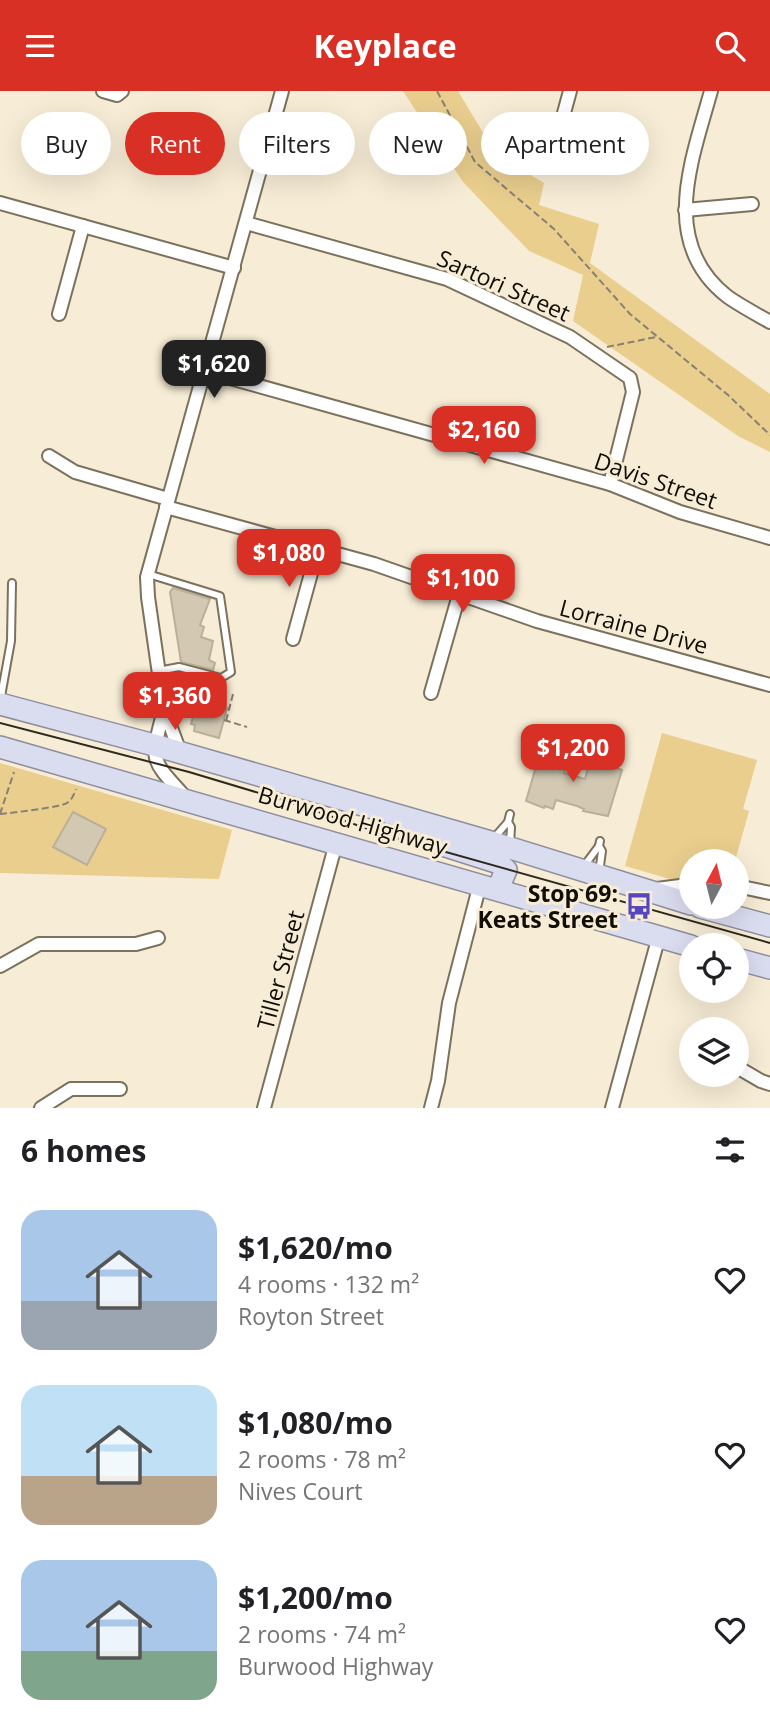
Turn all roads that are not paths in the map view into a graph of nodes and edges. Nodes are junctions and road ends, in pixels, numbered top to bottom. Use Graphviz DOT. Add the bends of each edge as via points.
graph roads {
  1 [pos="103,91"];
  2 [pos="122,91"];
  3 [pos="282,91"];
  4 [pos="570,91"];
  5 [pos="711,91"];
  6 [pos="564,112"];
  7 [pos="0,203"];
  8 [pos="752,204"];
  9 [pos="685,210"];
  10 [pos="246,223"];
  11 [pos="83,226"];
  12 [pos="234,268"];
  13 [pos="59,314"];
  14 [pos="770,322"];
  15 [pos="205,370"];
  16 [pos="50,456"];
  17 [pos="610,484"];
  18 [pos="167,503"];
  19 [pos="770,538"];
  20 [pos="318,548"];
  21 [pos="148,574"];
  22 [pos="12,583"];
  23 [pos="459,595"];
  24 [pos="293,639"];
  25 [pos="158,671"];
  26 [pos="770,685"];
  27 [pos="431,692"];
  28 [pos="0,704"];
  29 [pos="164,709"];
  30 [pos="154,745"];
  31 [pos="0,747"];
  32 [pos="180,753"];
  33 [pos="187,799"];
  34 [pos="391,813"];
  35 [pos="510,814"];
  36 [pos="508,822"];
  37 [pos="336,843"];
  38 [pos="500,844"];
  39 [pos="590,872"];
  40 [pos="679,886"];
  41 [pos="489,887"];
  42 [pos="749,889"];
  43 [pos="646,890"];
  44 [pos="770,893"];
  45 [pos="679,900"];
  46 [pos="744,919"];
  47 [pos="770,926"];
  48 [pos="659,936"];
  49 [pos="158,938"];
  50 [pos="679,942"];
  51 [pos="749,962"];
  52 [pos="0,966"];
  53 [pos="770,968"];
  54 [pos="749,1074"];
  55 [pos="770,1084"];
  56 [pos="120,1089"];
  57 [pos="41,1108"];
  58 [pos="264,1108"];
  59 [pos="431,1108"];
  60 [pos="612,1108"];
  1 -- 2 [label="street" via="117,95"];
  3 -- 10 [label="street"];
  4 -- 6 [label="street"];
  5 -- 9 [label="street" via="687,181"];
  7 -- 11 [label="street"];
  8 -- 9 [label="street"];
  9 -- 14 [label="street" via="689,239 702,269 727,296"];
  10 -- 12 [label="street"];
  10 -- 17 [label="street, Sartori Street" via="447,279 570,337 630,378 634,392"];
  11 -- 12 [label="street"];
  11 -- 13 [label="street"];
  12 -- 15 [label="street"];
  15 -- 17 [label="street, Davis Street"];
  15 -- 18 [label="street"];
  16 -- 18 [label="street, Lorraine Drive" via="75,472"];
  17 -- 19 [label="street, Davis Street" via="680,512"];
  18 -- 20 [label="street, Lorraine Drive"];
  18 -- 21 [label="street"];
  20 -- 23 [label="street, Lorraine Drive"];
  20 -- 24 [label="street"];
  21 -- 25 [label="street"];
  21 -- 25 [label="lane" via="220,596 230,672 221,678 179,667"];
  22 -- 28 [label="lane" via="11,641"];
  23 -- 26 [label="street, Lorraine Drive"];
  23 -- 27 [label="street"];
  25 -- 29 [label="street"];
  28 -- 30 [label="highway, Burwood Highway"];
  29 -- 30 [label="street"];
  29 -- 32 [label="street"];
  30 -- 32 [label="highway, Burwood Highway"];
  30 -- 33 [label="street" via="160,772"];
  31 -- 33 [label="highway, Burwood Highway"];
  32 -- 34 [label="highway, Burwood Highway"];
  33 -- 37 [label="highway, Burwood Highway"];
  34 -- 38 [label="highway, Burwood Highway"];
  34 -- 41 [label="highway" via="427,840 499,863 506,870"];
  35 -- 36 [label="lane"];
  36 -- 38 [label="lane"];
  36 -- 38 [label="lane" via="511,827"];
  37 -- 41 [label="highway, Burwood Highway"];
  37 -- 58 [label="street, Tiller Street"];
  38 -- 39 [label="highway, Burwood Highway"];
  39 -- 39 [label="lane" via="592,858 600,844 602,851"];
  39 -- 43 [label="highway, Burwood Highway"];
  40 -- 43 [label="street, Burwood Highway"];
  41 -- 48 [label="highway, Burwood Highway"];
  41 -- 59 [label="street" via="449,1003"];
  42 -- 44 [label="street"];
  43 -- 45 [label="highway, Burwood Highway"];
  46 -- 47 [label="highway"];
  48 -- 50 [label="highway, Burwood Highway"];
  48 -- 60 [label="street"];
  49 -- 52 [label="street" via="136,944 39,944"];
  51 -- 53 [label="highway"];
  54 -- 55 [label="street"];
  56 -- 57 [label="street" via="71,1089"];
}
